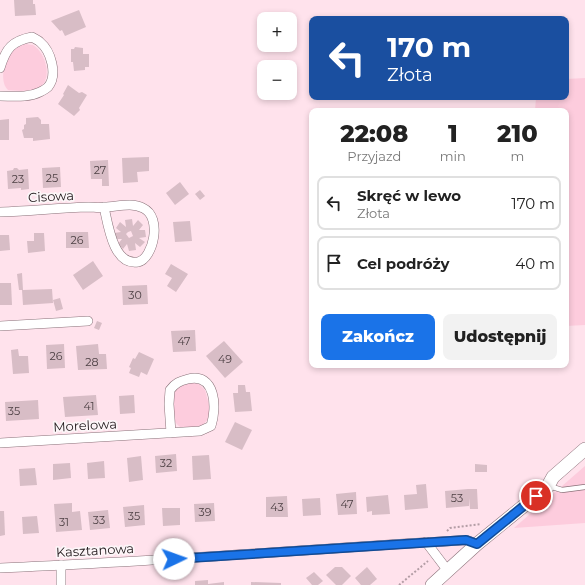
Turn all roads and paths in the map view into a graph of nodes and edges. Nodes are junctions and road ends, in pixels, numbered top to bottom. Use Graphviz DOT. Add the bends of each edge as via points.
graph roads {
  1 [pos="0,68"];
  2 [pos="0,96"];
  3 [pos="104,208"];
  4 [pos="0,212"];
  5 [pos="88,321"];
  6 [pos="0,326"];
  7 [pos="171,433"];
  8 [pos="0,443"];
  9 [pos="585,449"];
  10 [pos="548,486"];
  11 [pos="585,487"];
  12 [pos="485,522"];
  13 [pos="446,541"];
  14 [pos="426,542"];
  15 [pos="477,544"];
  16 [pos="435,555"];
  17 [pos="61,566"];
  18 [pos="0,568"];
  19 [pos="448,571"];
  20 [pos="61,585"];
  21 [pos="399,585"];
  22 [pos="432,585"];
  1 -- 2 [label="street" via="7,49 13,43 32,37 41,42 49,53 52,64 52,77 48,87 30,95"];
  3 -- 3 [label="street, Cisowa" via="134,206 144,208 151,214 155,230 144,259 132,262 118,253 113,244"];
  3 -- 4 [label="street, Cisowa"];
  5 -- 6 [label="street"];
  7 -- 7 [label="street, Morelowa" via="200,431 211,426 215,416 215,402 211,389 203,380 193,378 179,382 170,390"];
  7 -- 8 [label="street, Morelowa"];
  9 -- 10 [label="street" via="553,477"];
  10 -- 11 [label="lane" via="562,490"];
  10 -- 15 [label="street"];
  12 -- 13 [label="path" via="450,528 446,532"];
  13 -- 14 [label="street, Kasztanowa"];
  13 -- 15 [label="street, Kasztanowa" via="466,540"];
  14 -- 16 [label="street"];
  14 -- 17 [label="street, Kasztanowa"];
  15 -- 19 [label="street"];
  16 -- 19 [label="street"];
  16 -- 21 [label="path"];
  17 -- 18 [label="street, Kasztanowa"];
  17 -- 20 [label="street"];
  19 -- 22 [label="street"];
}
